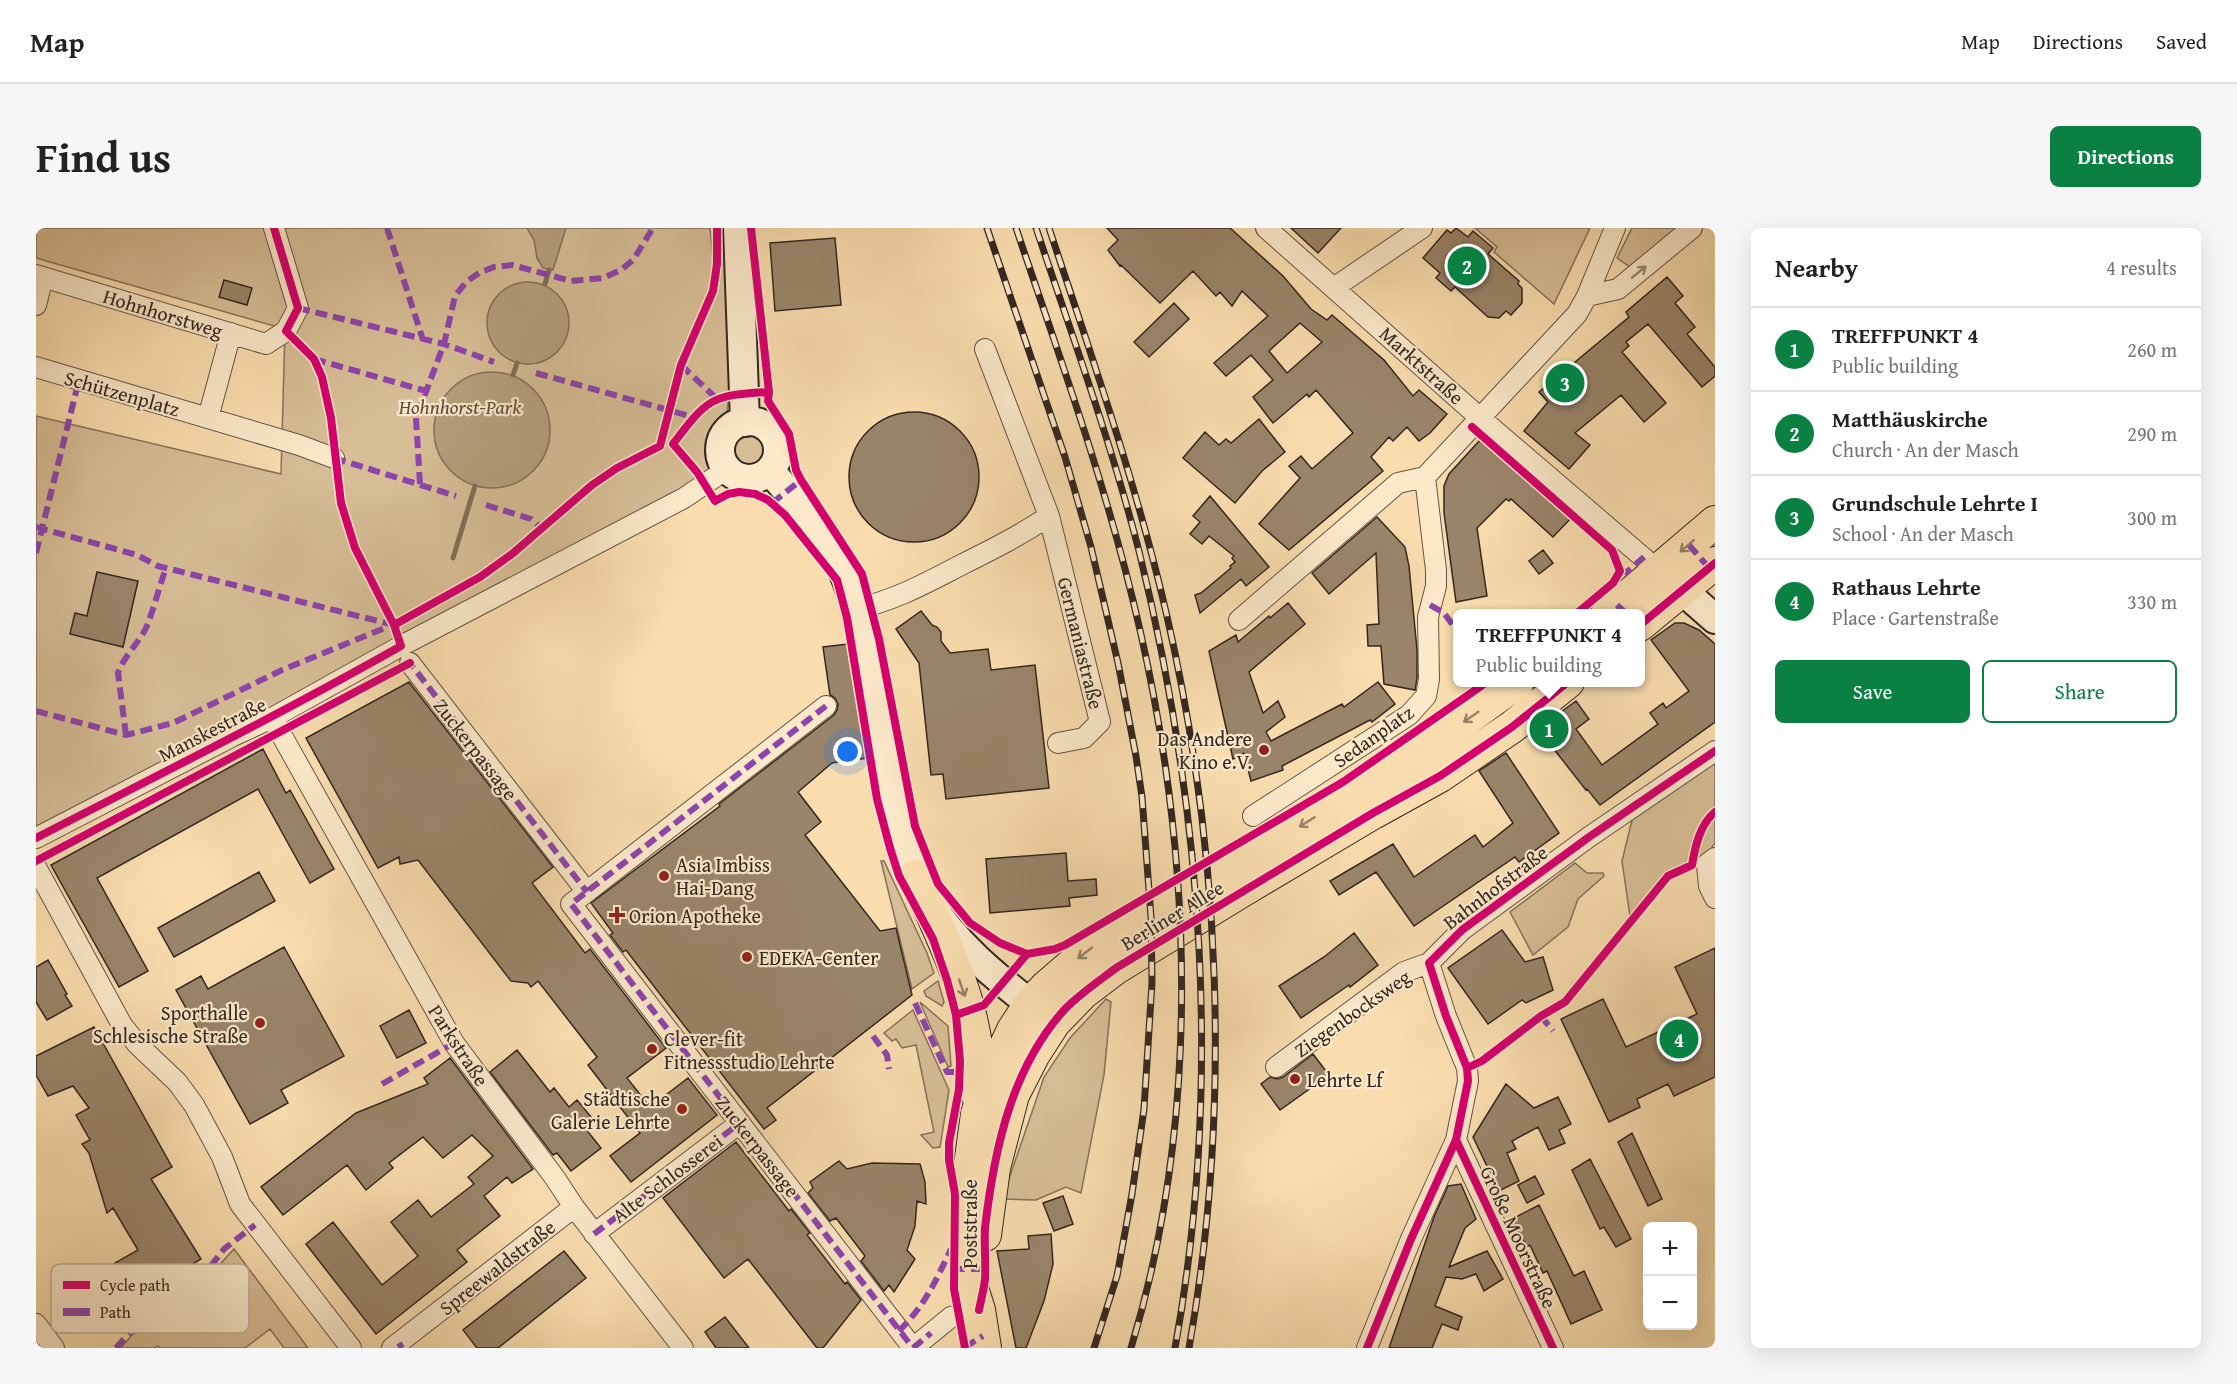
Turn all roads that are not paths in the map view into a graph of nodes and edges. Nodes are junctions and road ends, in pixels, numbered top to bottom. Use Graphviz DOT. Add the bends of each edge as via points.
graph roads {
  1 [pos="274,228"];
  2 [pos="738,228"];
  3 [pos="1266,228"];
  4 [pos="1422,228"];
  5 [pos="1615,228"];
  6 [pos="1692,228"];
  7 [pos="1335,287"];
  8 [pos="38,288"];
  9 [pos="1587,296"];
  10 [pos="231,333"];
  11 [pos="985,349"];
  12 [pos="36,367"];
  13 [pos="1479,417"];
  14 [pos="208,418"];
  15 [pos="745,422"];
  16 [pos="334,458"];
  17 [pos="727,469"];
  18 [pos="770,470"];
  19 [pos="1425,477"];
  20 [pos="1049,516"];
  21 [pos="1715,522"];
  22 [pos="1715,563"];
  23 [pos="1671,581"];
  24 [pos="856,609"];
  25 [pos="1617,609"];
  26 [pos="1645,619"];
  27 [pos="1715,619"];
  28 [pos="1239,620"];
  29 [pos="410,663"];
  30 [pos="1511,687"];
  31 [pos="1562,687"];
  32 [pos="826,706"];
  33 [pos="272,718"];
  34 [pos="1058,743"];
  35 [pos="1715,751"];
  36 [pos="1253,816"];
  37 [pos="36,838"];
  38 [pos="1711,861"];
  39 [pos="36,867"];
  40 [pos="915,876"];
  41 [pos="587,892"];
  42 [pos="1715,898"];
  43 [pos="1429,963"];
  44 [pos="1030,1004"];
  45 [pos="1054,1023"];
  46 [pos="1276,1067"];
  47 [pos="977,1114"];
  48 [pos="740,1123"];
  49 [pos="1456,1140"];
  50 [pos="574,1207"];
  51 [pos="594,1234"];
  52 [pos="979,1310"];
  53 [pos="36,1324"];
  54 [pos="678,1342"];
  55 [pos="54,1348"];
  56 [pos="351,1348"];
  57 [pos="392,1348"];
  58 [pos="913,1348"];
  59 [pos="986,1348"];
  60 [pos="1367,1348"];
  61 [pos="1553,1348"];
  1 -- 10 [label="street, Hohnhorstweg" via="298,308 286,331 266,344"];
  2 -- 15 [label="street"];
  3 -- 7 [label="street, Marktstraße"];
  4 -- 7 [label="street"];
  5 -- 9 [label="street"];
  9 -- 6 [label="street, one-way" via="1618,289"];
  7 -- 13 [label="street, Marktstraße"];
  8 -- 10 [label="street, Hohnhorstweg"];
  9 -- 13 [label="street" via="1577,314"];
  10 -- 14 [label="street"];
  11 -- 20 [label="street, Germaniastraße"];
  12 -- 14 [label="street, Schützenplatz"];
  13 -- 19 [label="street"];
  13 -- 23 [label="street, Marktstraße"];
  14 -- 16 [label="street, Schützenplatz"];
  15 -- 17 [label="street" via="727,432 721,443 720,453"];
  15 -- 18 [label="street" via="761,424 774,436 778,454"];
  17 -- 18 [label="street" via="733,475 751,479"];
  17 -- 33 [label="street, Manskestraße" via="684,498 400,646"];
  18 -- 24 [label="street" via="831,550"];
  19 -- 28 [label="street" via="1398,483"];
  19 -- 36 [label="street, Sedanplatz" via="1436,570 1428,617 1426,696 1409,715"];
  20 -- 24 [label="street" via="1017,538 919,588 881,604"];
  20 -- 34 [label="street, Germaniastraße" via="1100,722 1084,738"];
  21 -- 23 [label="main road, one-way"];
  22 -- 23 [label="main road"];
  23 -- 25 [label="main road"];
  23 -- 26 [label="main road"];
  23 -- 27 [label="street, Marktstraße"];
  24 -- 40 [label="street" via="897,824"];
  29 -- 41 [label="street, Zuckerpassage"];
  30 -- 44 [label="main road, Berliner Allee, one-way" via="1424,750 1302,826 1091,948"];
  31 -- 45 [label="main road, Berliner Allee" via="1440,776 1116,968 1083,993"];
  32 -- 41 [label="street, Zuckerpassage"];
  33 -- 37 [label="street, Manskestraße"];
  33 -- 50 [label="street, Parkstraße" via="454,1043"];
  35 -- 43 [label="street, Bahnhofstraße" via="1462,930"];
  38 -- 42 [label="street" via="1709,886"];
  39 -- 56 [label="street" via="122,1025 195,1105 240,1203"];
  40 -- 44 [label="street" via="953,934"];
  40 -- 47 [label="main road, one-way" via="970,1011 978,1059"];
  41 -- 48 [label="street, Zuckerpassage" via="571,904"];
  43 -- 46 [label="street, Ziegenbocksweg" via="1404,972"];
  43 -- 49 [label="street" via="1467,1068"];
  44 -- 45 [label="street"];
  44 -- 47 [label="main road, Poststraße" via="999,1057"];
  45 -- 52 [label="main road, Berliner Allee" via="1024,1072 1006,1120 988,1201 985,1279"];
  47 -- 52 [label="main road, Poststraße" via="969,1173 966,1269"];
  48 -- 51 [label="street, Alte Schlosserei"];
  48 -- 58 [label="street, Zuckerpassage"];
  49 -- 60 [label="street"];
  49 -- 61 [label="street, Große Moorstraße"];
  50 -- 51 [label="street, Parkstraße"];
  50 -- 57 [label="street, Spreewaldstraße"];
  51 -- 54 [label="street, Parkstraße"];
  52 -- 58 [label="street" via="951,1317"];
  52 -- 59 [label="main road, Poststraße"];
  53 -- 55 [label="street"];
}
